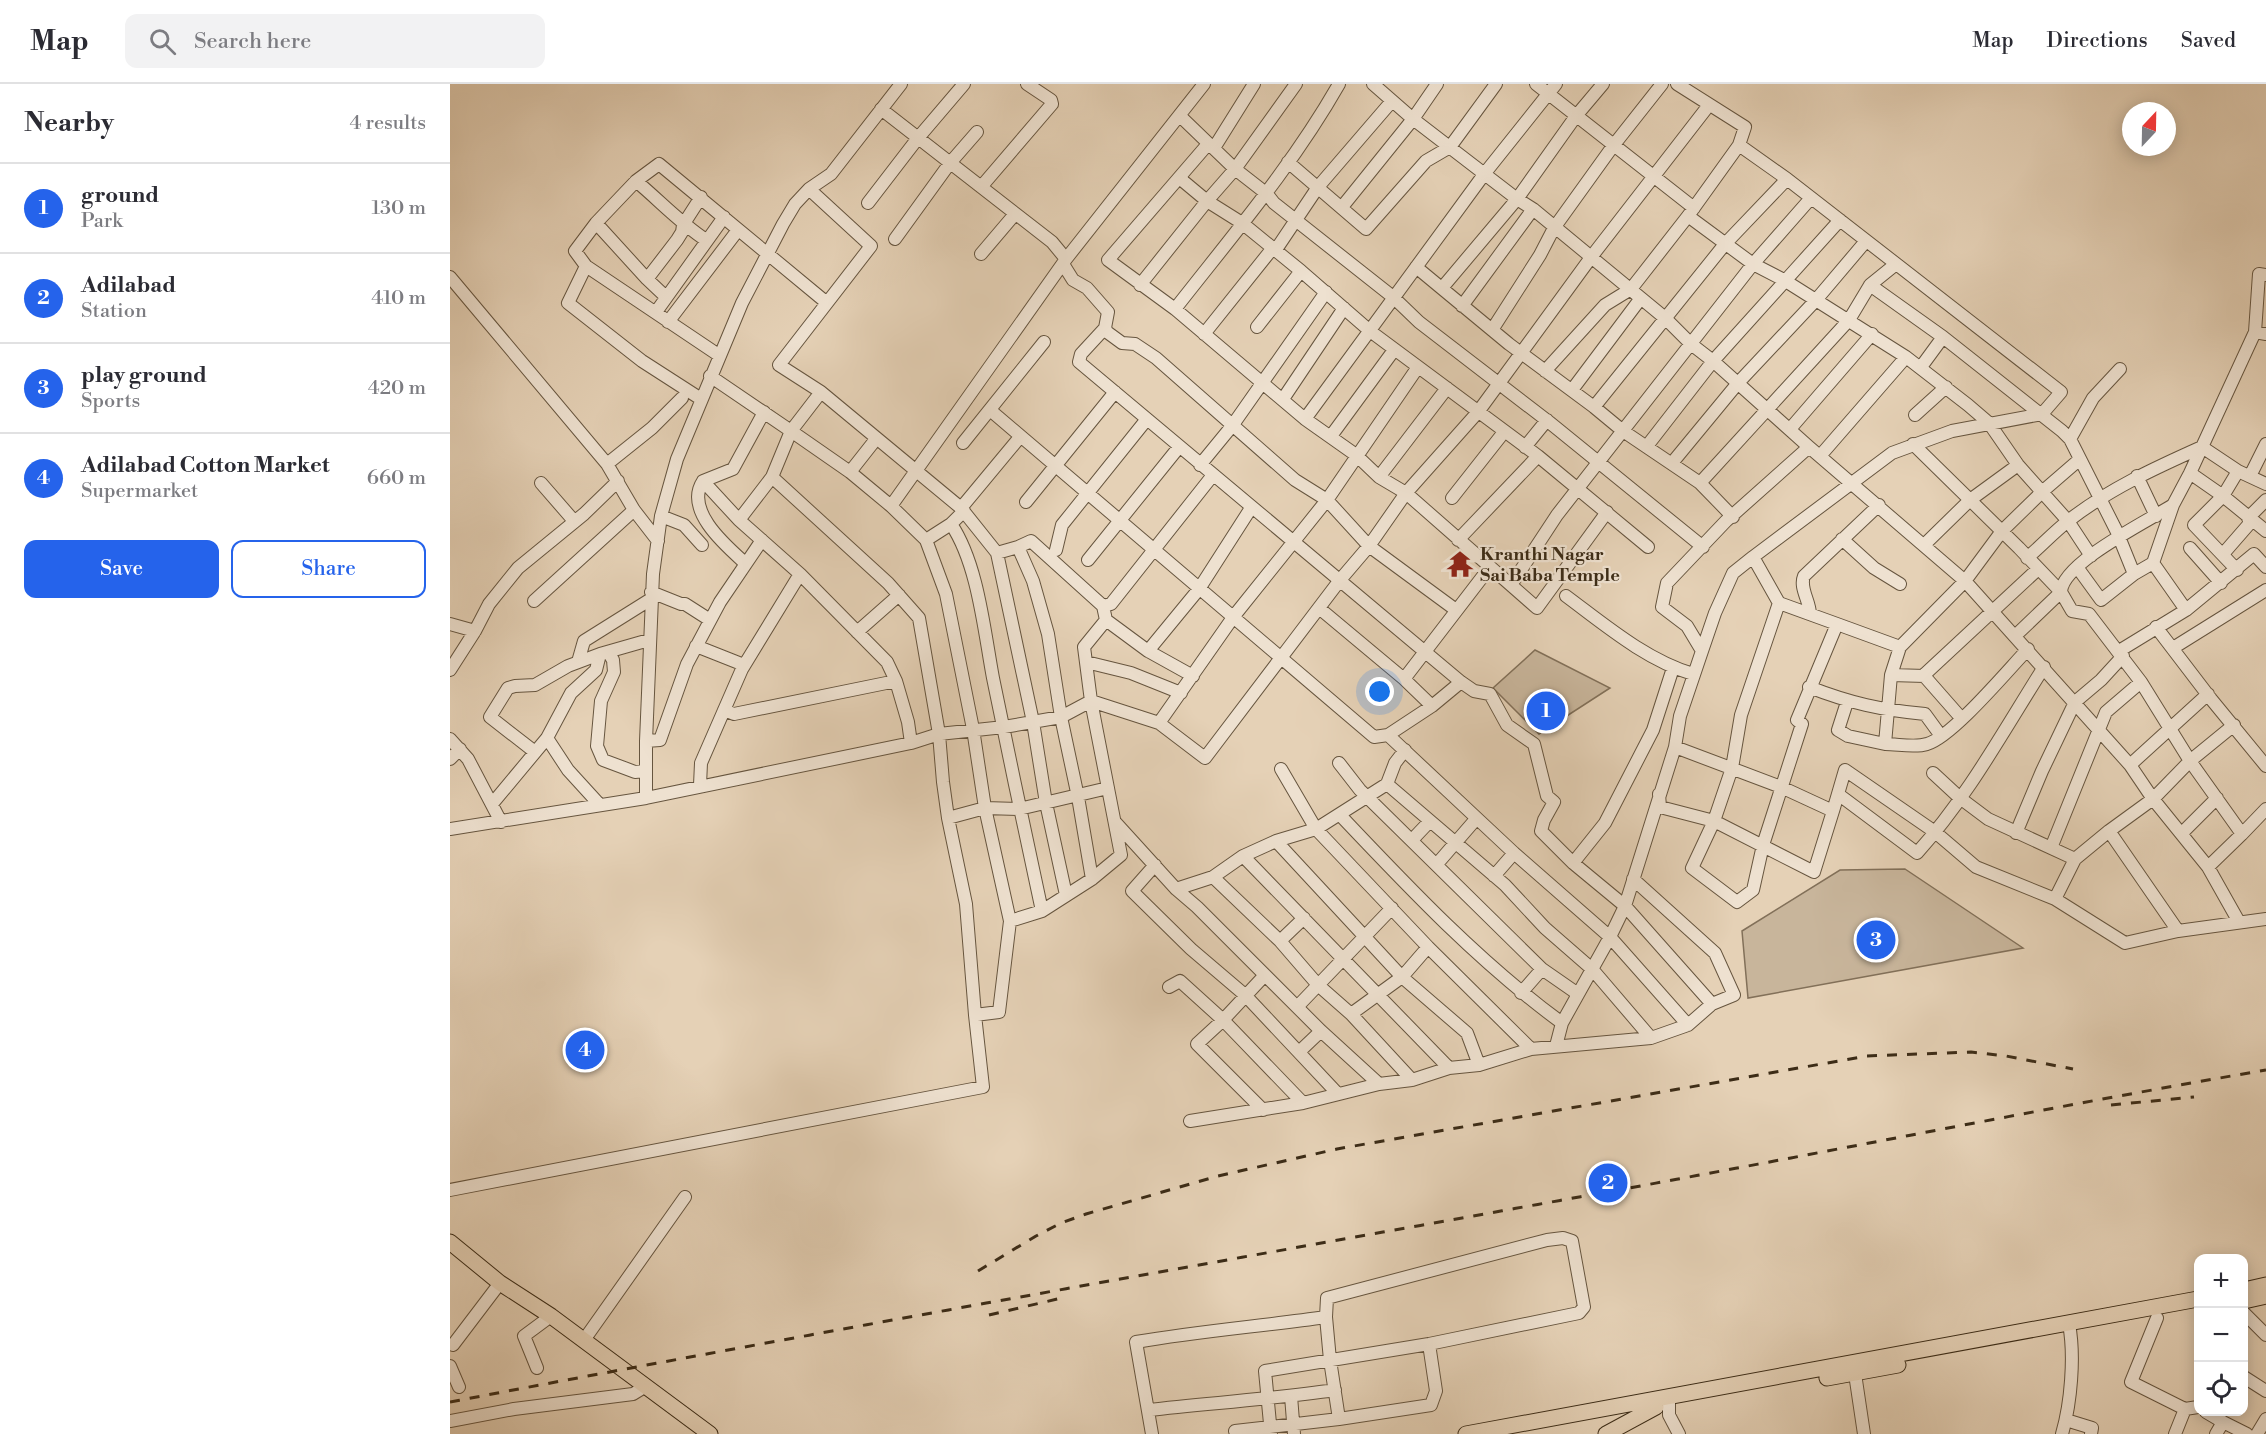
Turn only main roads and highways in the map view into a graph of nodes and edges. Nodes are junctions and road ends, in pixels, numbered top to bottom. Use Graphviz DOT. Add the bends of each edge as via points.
graph roads {
  1 [pos="450,1242"];
  2 [pos="2266,1286"];
  3 [pos="2248,1289"];
  4 [pos="2266,1296"];
  5 [pos="2194,1300"];
  6 [pos="2248,1300"];
  7 [pos="2194,1311"];
  8 [pos="2070,1329"];
  9 [pos="1665,1402"];
  10 [pos="710,1434"];
  11 [pos="1466,1434"];
  12 [pos="1509,1434"];
  13 [pos="1606,1434"];
  1 -- 10 [label="main road" via="500,1283"];
  2 -- 3 [label="main road"];
  4 -- 6 [label="main road"];
  5 -- 8 [label="main road"];
  7 -- 8 [label="main road"];
  8 -- 9 [label="main road"];
  9 -- 11 [label="main road"];
  9 -- 12 [label="main road"];
  9 -- 13 [label="main road"];
}
